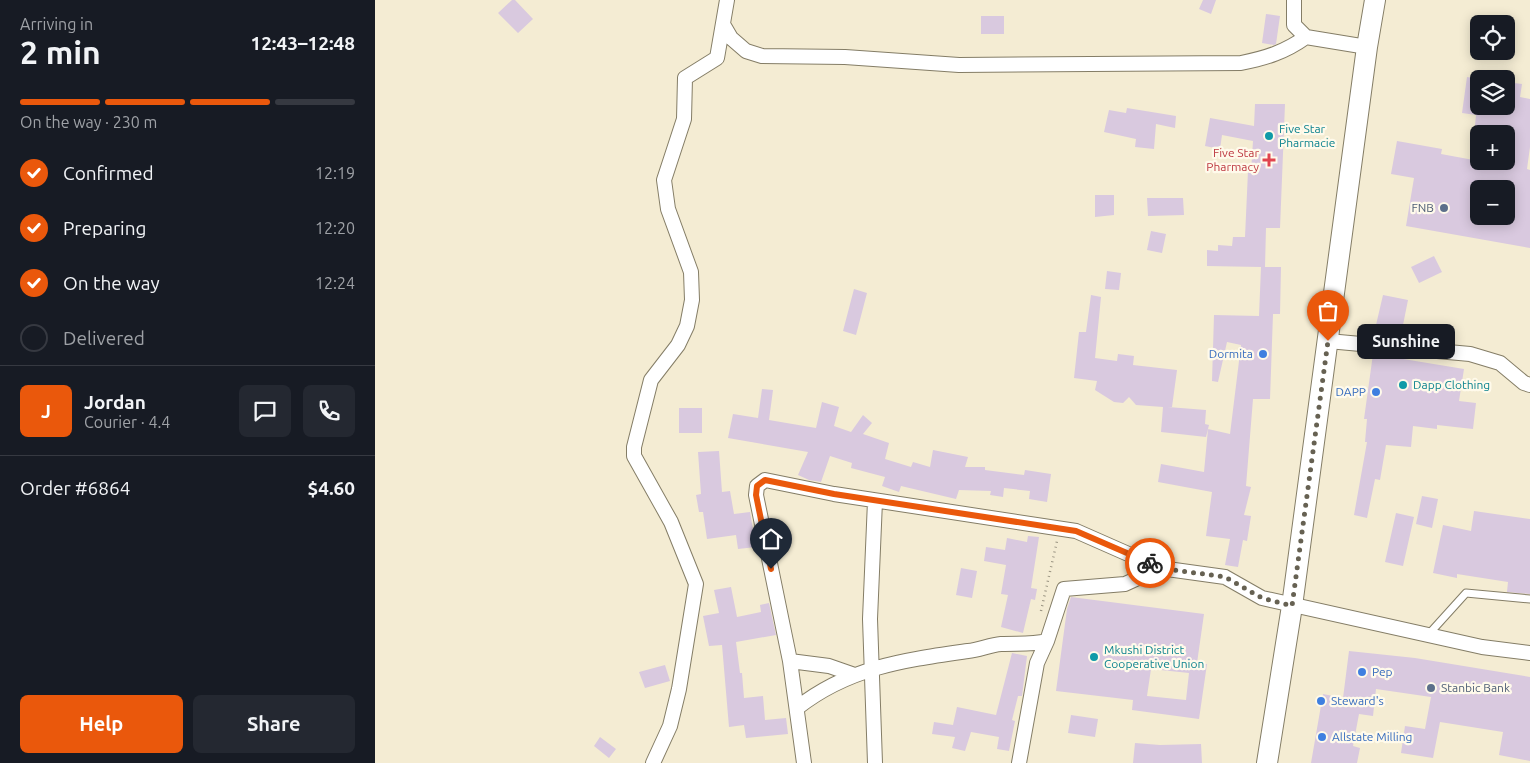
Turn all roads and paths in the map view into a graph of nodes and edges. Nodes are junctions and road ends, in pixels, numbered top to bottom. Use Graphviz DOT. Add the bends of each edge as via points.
graph roads {
  1 [pos="727,0"];
  2 [pos="1294,0"];
  3 [pos="1375,0"];
  4 [pos="723,26"];
  5 [pos="1306,38"];
  6 [pos="1367,47"];
  7 [pos="1328,341"];
  8 [pos="1530,385"];
  9 [pos="875,500"];
  10 [pos="1060,530"];
  11 [pos="1160,568"];
  12 [pos="1530,599"];
  13 [pos="1292,606"];
  14 [pos="1428,635"];
  15 [pos="1041,643"];
  16 [pos="1530,653"];
  17 [pos="790,661"];
  18 [pos="873,670"];
  19 [pos="853,674"];
  20 [pos="797,708"];
  21 [pos="653,763"];
  22 [pos="804,763"];
  23 [pos="875,763"];
  24 [pos="1019,763"];
  25 [pos="1267,763"];
  1 -- 4 [label="street"];
  2 -- 5 [label="street" via="1294,25"];
  3 -- 6 [label="main road"];
  4 -- 5 [label="street" via="746,51 762,56 845,57 959,65 1241,63 1289,49"];
  4 -- 21 [label="street" via="717,58 685,78 684,119 664,180 668,209 691,272 687,326 678,345 651,380 634,447 634,456 671,522 696,584 679,689 670,726"];
  5 -- 6 [label="street"];
  6 -- 7 [label="main road"];
  7 -- 8 [label="street" via="1470,354 1499,363"];
  7 -- 13 [label="main road"];
  9 -- 10 [label="street"];
  9 -- 17 [label="street" via="765,480 757,486 756,495"];
  9 -- 18 [label="street" via="870,619"];
  10 -- 11 [label="street" via="1076,531"];
  10 -- 15 [label="path" via="1048,574"];
  11 -- 13 [label="street" via="1225,577 1262,598"];
  11 -- 15 [label="street" via="1125,584 1064,589"];
  12 -- 14 [label="lane" via="1466,594"];
  13 -- 14 [label="street"];
  13 -- 25 [label="main road"];
  14 -- 16 [label="street"];
  15 -- 18 [label="street" via="1001,644 922,656"];
  15 -- 24 [label="street"];
  17 -- 19 [label="street" via="829,666"];
  17 -- 20 [label="street"];
  18 -- 19 [label="street"];
  18 -- 23 [label="street"];
  19 -- 20 [label="street"];
  20 -- 22 [label="street"];
}
